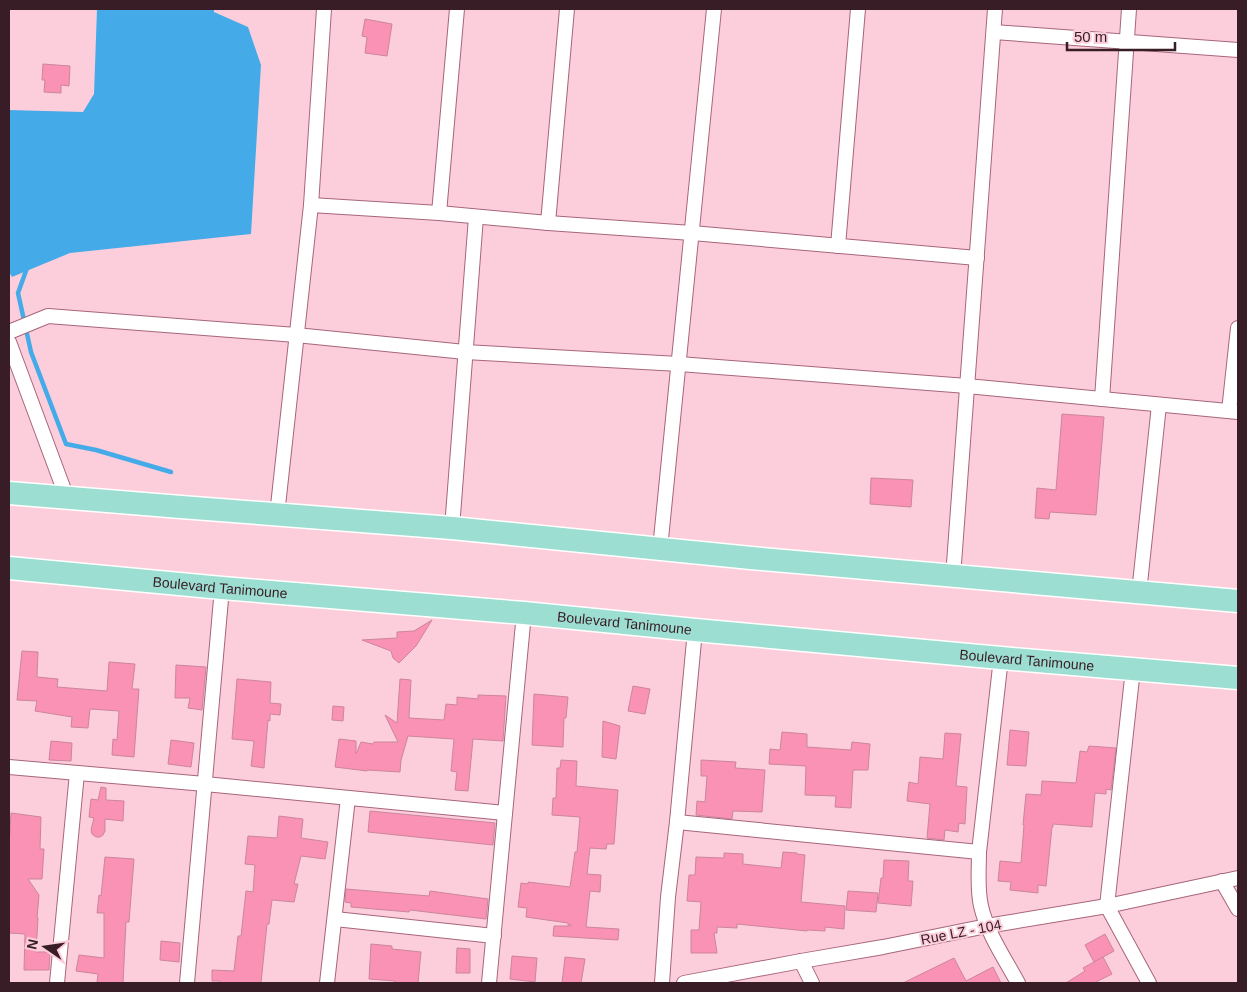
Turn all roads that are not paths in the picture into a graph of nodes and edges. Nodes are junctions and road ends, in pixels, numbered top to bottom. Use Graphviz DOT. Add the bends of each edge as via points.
graph roads {
  1 [pos="324,9"];
  2 [pos="457,9"];
  3 [pos="567,9"];
  4 [pos="714,9"];
  5 [pos="858,9"];
  6 [pos="995,9"];
  7 [pos="1129,9"];
  8 [pos="994,32"];
  9 [pos="1127,42"];
  10 [pos="1238,50"];
  11 [pos="310,205"];
  12 [pos="440,213"];
  13 [pos="476,217"];
  14 [pos="548,223"];
  15 [pos="692,233"];
  16 [pos="838,246"];
  17 [pos="977,258"];
  18 [pos="1238,328"];
  19 [pos="9,332"];
  20 [pos="296,335"];
  21 [pos="9,342"];
  22 [pos="465,352"];
  23 [pos="679,364"];
  24 [pos="967,386"];
  25 [pos="1102,399"];
  26 [pos="1159,405"];
  27 [pos="1234,411"];
  28 [pos="9,492"];
  29 [pos="67,498"];
  30 [pos="277,515"];
  31 [pos="452,528"];
  32 [pos="660,549"];
  33 [pos="9,568"];
  34 [pos="953,577"];
  35 [pos="222,588"];
  36 [pos="1139,593"];
  37 [pos="1238,601"];
  38 [pos="524,613"];
  39 [pos="695,630"];
  40 [pos="1001,658"];
  41 [pos="1133,669"];
  42 [pos="1238,678"];
  43 [pos="9,767"];
  44 [pos="77,773"];
  45 [pos="205,784"];
  46 [pos="348,798"];
  47 [pos="505,813"];
  48 [pos="677,822"];
  49 [pos="980,852"];
  50 [pos="1238,878"];
  51 [pos="1222,881"];
  52 [pos="1107,906"];
  53 [pos="1238,909"];
  54 [pos="335,919"];
  55 [pos="987,926"];
  56 [pos="494,936"];
  57 [pos="801,961"];
  58 [pos="57,983"];
  59 [pos="187,983"];
  60 [pos="327,983"];
  61 [pos="490,983"];
  62 [pos="662,983"];
  63 [pos="684,983"];
  64 [pos="812,983"];
  65 [pos="1018,983"];
  66 [pos="1149,983"];
  1 -- 11 [label="street"];
  2 -- 12 [label="street"];
  3 -- 14 [label="street"];
  4 -- 15 [label="street"];
  5 -- 16 [label="street"];
  6 -- 8 [label="street"];
  7 -- 9 [label="street"];
  8 -- 9 [label="street"];
  8 -- 17 [label="street"];
  9 -- 10 [label="street"];
  9 -- 25 [label="street"];
  11 -- 12 [label="street"];
  11 -- 20 [label="street"];
  12 -- 13 [label="street"];
  13 -- 14 [label="street"];
  13 -- 22 [label="street"];
  14 -- 15 [label="street"];
  15 -- 16 [label="street"];
  15 -- 23 [label="street"];
  16 -- 17 [label="street"];
  17 -- 24 [label="street"];
  18 -- 27 [label="street"];
  19 -- 20 [label="street" via="48,316"];
  20 -- 22 [label="street"];
  20 -- 30 [label="street"];
  21 -- 29 [label="street"];
  22 -- 23 [label="street"];
  22 -- 31 [label="street"];
  23 -- 24 [label="street"];
  23 -- 32 [label="street"];
  24 -- 25 [label="street"];
  24 -- 34 [label="street"];
  25 -- 26 [label="street"];
  26 -- 27 [label="street"];
  26 -- 36 [label="street"];
  28 -- 29 [label="main road"];
  29 -- 30 [label="main road"];
  30 -- 31 [label="main road"];
  31 -- 32 [label="main road"];
  32 -- 34 [label="main road"];
  33 -- 35 [label="main road, Boulevard Tanimoune"];
  34 -- 36 [label="main road"];
  35 -- 38 [label="main road, Boulevard Tanimoune"];
  35 -- 45 [label="street"];
  36 -- 37 [label="main road"];
  38 -- 39 [label="main road, Boulevard Tanimoune"];
  38 -- 47 [label="street"];
  39 -- 40 [label="main road, Boulevard Tanimoune"];
  39 -- 48 [label="street"];
  40 -- 41 [label="main road, Boulevard Tanimoune"];
  40 -- 49 [label="street"];
  41 -- 42 [label="main road, Boulevard Tanimoune"];
  41 -- 52 [label="street"];
  43 -- 44 [label="street"];
  44 -- 45 [label="street"];
  44 -- 58 [label="street"];
  45 -- 46 [label="street"];
  45 -- 59 [label="street"];
  46 -- 47 [label="street"];
  46 -- 54 [label="street"];
  47 -- 56 [label="street"];
  48 -- 49 [label="street"];
  48 -- 62 [label="street"];
  49 -- 55 [label="street" via="981,906"];
  50 -- 51 [label="street, Rue LZ - 104"];
  51 -- 52 [label="street, Rue LZ - 104"];
  51 -- 53 [label="street"];
  52 -- 55 [label="street, Rue LZ - 104"];
  52 -- 66 [label="street"];
  54 -- 56 [label="street"];
  54 -- 60 [label="street"];
  55 -- 57 [label="street, Rue LZ - 104"];
  55 -- 65 [label="street"];
  56 -- 61 [label="street"];
  57 -- 63 [label="street, Rue LZ - 104"];
  57 -- 64 [label="street"];
}
